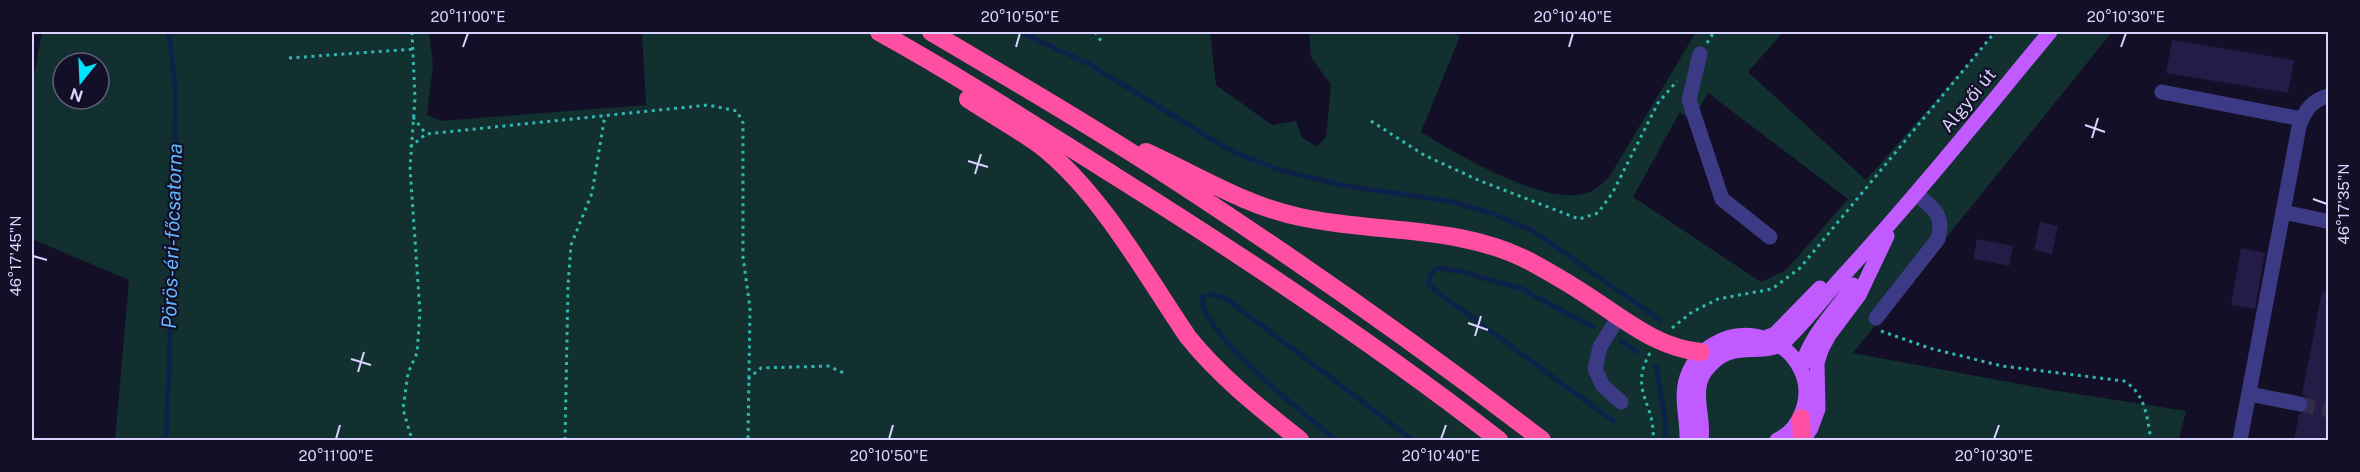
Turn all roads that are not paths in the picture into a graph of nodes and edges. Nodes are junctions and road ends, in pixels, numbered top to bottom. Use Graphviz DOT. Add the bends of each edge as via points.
graph roads {
  1 [pos="931,32"];
  2 [pos="2050,32"];
  3 [pos="885,35"];
  4 [pos="1700,54"];
  5 [pos="2162,92"];
  6 [pos="2328,96"];
  7 [pos="2302,119"];
  8 [pos="1082,123"];
  9 [pos="1916,194"];
  10 [pos="2283,212"];
  11 [pos="1895,220"];
  12 [pos="2326,221"];
  13 [pos="1770,237"];
  14 [pos="1619,316"];
  15 [pos="1875,318"];
  16 [pos="1772,342"];
  17 [pos="1701,352"];
  18 [pos="1801,369"];
  19 [pos="2249,394"];
  20 [pos="1621,402"];
  21 [pos="2300,404"];
  22 [pos="1801,418"];
  23 [pos="1300,441"];
  24 [pos="1499,441"];
  25 [pos="1542,441"];
  26 [pos="1687,441"];
  27 [pos="1701,441"];
  28 [pos="1777,441"];
  29 [pos="1803,441"];
  30 [pos="2240,441"];
  1 -- 8 [label="highway"];
  2 -- 9 [label="main road, Algyői út"];
  3 -- 23 [label="highway" via="942,82 1041,146 1077,180 1101,208 1204,357"];
  3 -- 24 [label="highway" via="1195,226 1347,329"];
  4 -- 13 [label="lane" via="1689,100 1722,199"];
  5 -- 7 [label="lane"];
  6 -- 7 [label="lane" via="2313,103"];
  7 -- 10 [label="lane"];
  8 -- 14 [label="highway" via="1267,208 1299,217 1447,234 1484,243 1529,261"];
  8 -- 25 [label="highway" via="1193,192 1360,305"];
  9 -- 11 [label="main road, Algyői út"];
  9 -- 15 [label="lane" via="1939,217 1938,239"];
  10 -- 12 [label="lane"];
  10 -- 19 [label="lane"];
  11 -- 16 [label="main road" via="1831,275 1775,334"];
  11 -- 18 [label="main road" via="1814,336"];
  11 -- 29 [label="main road" via="1859,295 1821,350 1817,363 1818,409"];
  14 -- 17 [label="highway" via="1659,342"];
  14 -- 20 [label="lane" via="1600,347 1595,369 1603,386"];
  16 -- 17 [label="main road" via="1740,334"];
  16 -- 18 [label="main road"];
  16 -- 27 [label="main road" via="1726,352 1704,372 1698,400"];
  17 -- 26 [label="main road" via="1687,377 1683,399"];
  18 -- 22 [label="main road"];
  19 -- 21 [label="lane"];
  19 -- 30 [label="lane"];
  22 -- 28 [label="main road"];
  22 -- 29 [label="highway"];
}
